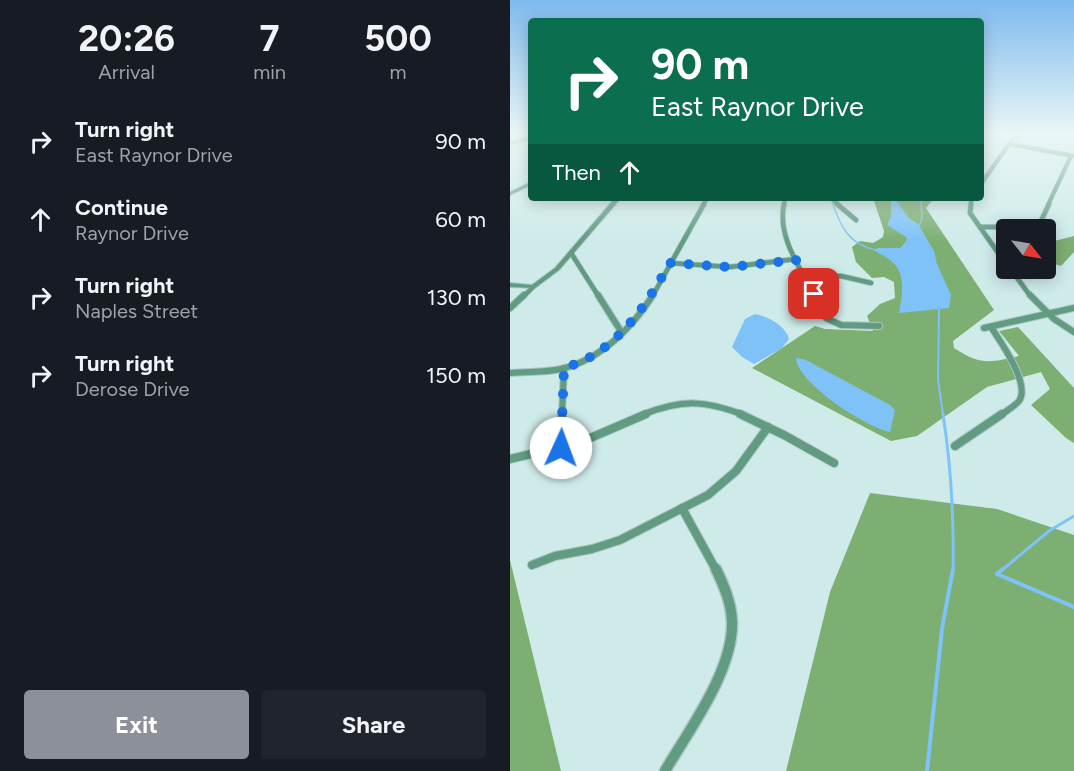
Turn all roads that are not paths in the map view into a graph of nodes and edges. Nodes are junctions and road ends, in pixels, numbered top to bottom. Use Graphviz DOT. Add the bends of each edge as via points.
graph roads {
  1 [pos="1066,170"];
  2 [pos="528,185"];
  3 [pos="510,194"];
  4 [pos="615,201"];
  5 [pos="705,201"];
  6 [pos="785,201"];
  7 [pos="834,201"];
  8 [pos="971,201"];
  9 [pos="856,220"];
  10 [pos="980,227"];
  11 [pos="996,250"];
  12 [pos="571,253"];
  13 [pos="796,260"];
  14 [pos="670,263"];
  15 [pos="805,277"];
  16 [pos="1018,279"];
  17 [pos="871,283"];
  18 [pos="510,285"];
  19 [pos="533,287"];
  20 [pos="510,308"];
  21 [pos="1074,308"];
  22 [pos="1047,315"];
  23 [pos="879,326"];
  24 [pos="1074,332"];
  25 [pos="622,333"];
  26 [pos="564,368"];
  27 [pos="510,374"];
  28 [pos="768,427"];
  29 [pos="955,446"];
  30 [pos="561,448"];
  31 [pos="510,459"];
  32 [pos="834,463"];
  33 [pos="682,508"];
  34 [pos="532,565"];
  35 [pos="665,771"];
  1 -- 10 [label="street" via="1041,221 1024,226"];
  2 -- 3 [label="street"];
  4 -- 12 [label="street"];
  5 -- 14 [label="street"];
  6 -- 13 [label="street" via="781,226"];
  7 -- 9 [label="street"];
  8 -- 10 [label="street" via="970,213"];
  10 -- 11 [label="street"];
  12 -- 19 [label="street"];
  12 -- 25 [label="street"];
  13 -- 14 [label="street" via="730,267"];
  13 -- 15 [label="street"];
  14 -- 25 [label="street" via="642,310"];
  15 -- 17 [label="street" via="841,276"];
  15 -- 23 [label="street" via="829,320 841,325"];
  16 -- 22 [label="street"];
  18 -- 19 [label="street"];
  19 -- 20 [label="street"];
  21 -- 22 [label="street"];
  22 -- 24 [label="street"];
  22 -- 29 [label="street" via="988,328 1017,373 1023,394"];
  25 -- 26 [label="street" via="592,355"];
  26 -- 27 [label="street"];
  26 -- 30 [label="street"];
  28 -- 30 [label="street" via="709,405 682,403"];
  28 -- 32 [label="street"];
  28 -- 33 [label="street" via="730,477"];
  30 -- 31 [label="street"];
  33 -- 34 [label="street" via="606,546"];
  33 -- 35 [label="street" via="725,590 733,628 716,681"];
}
